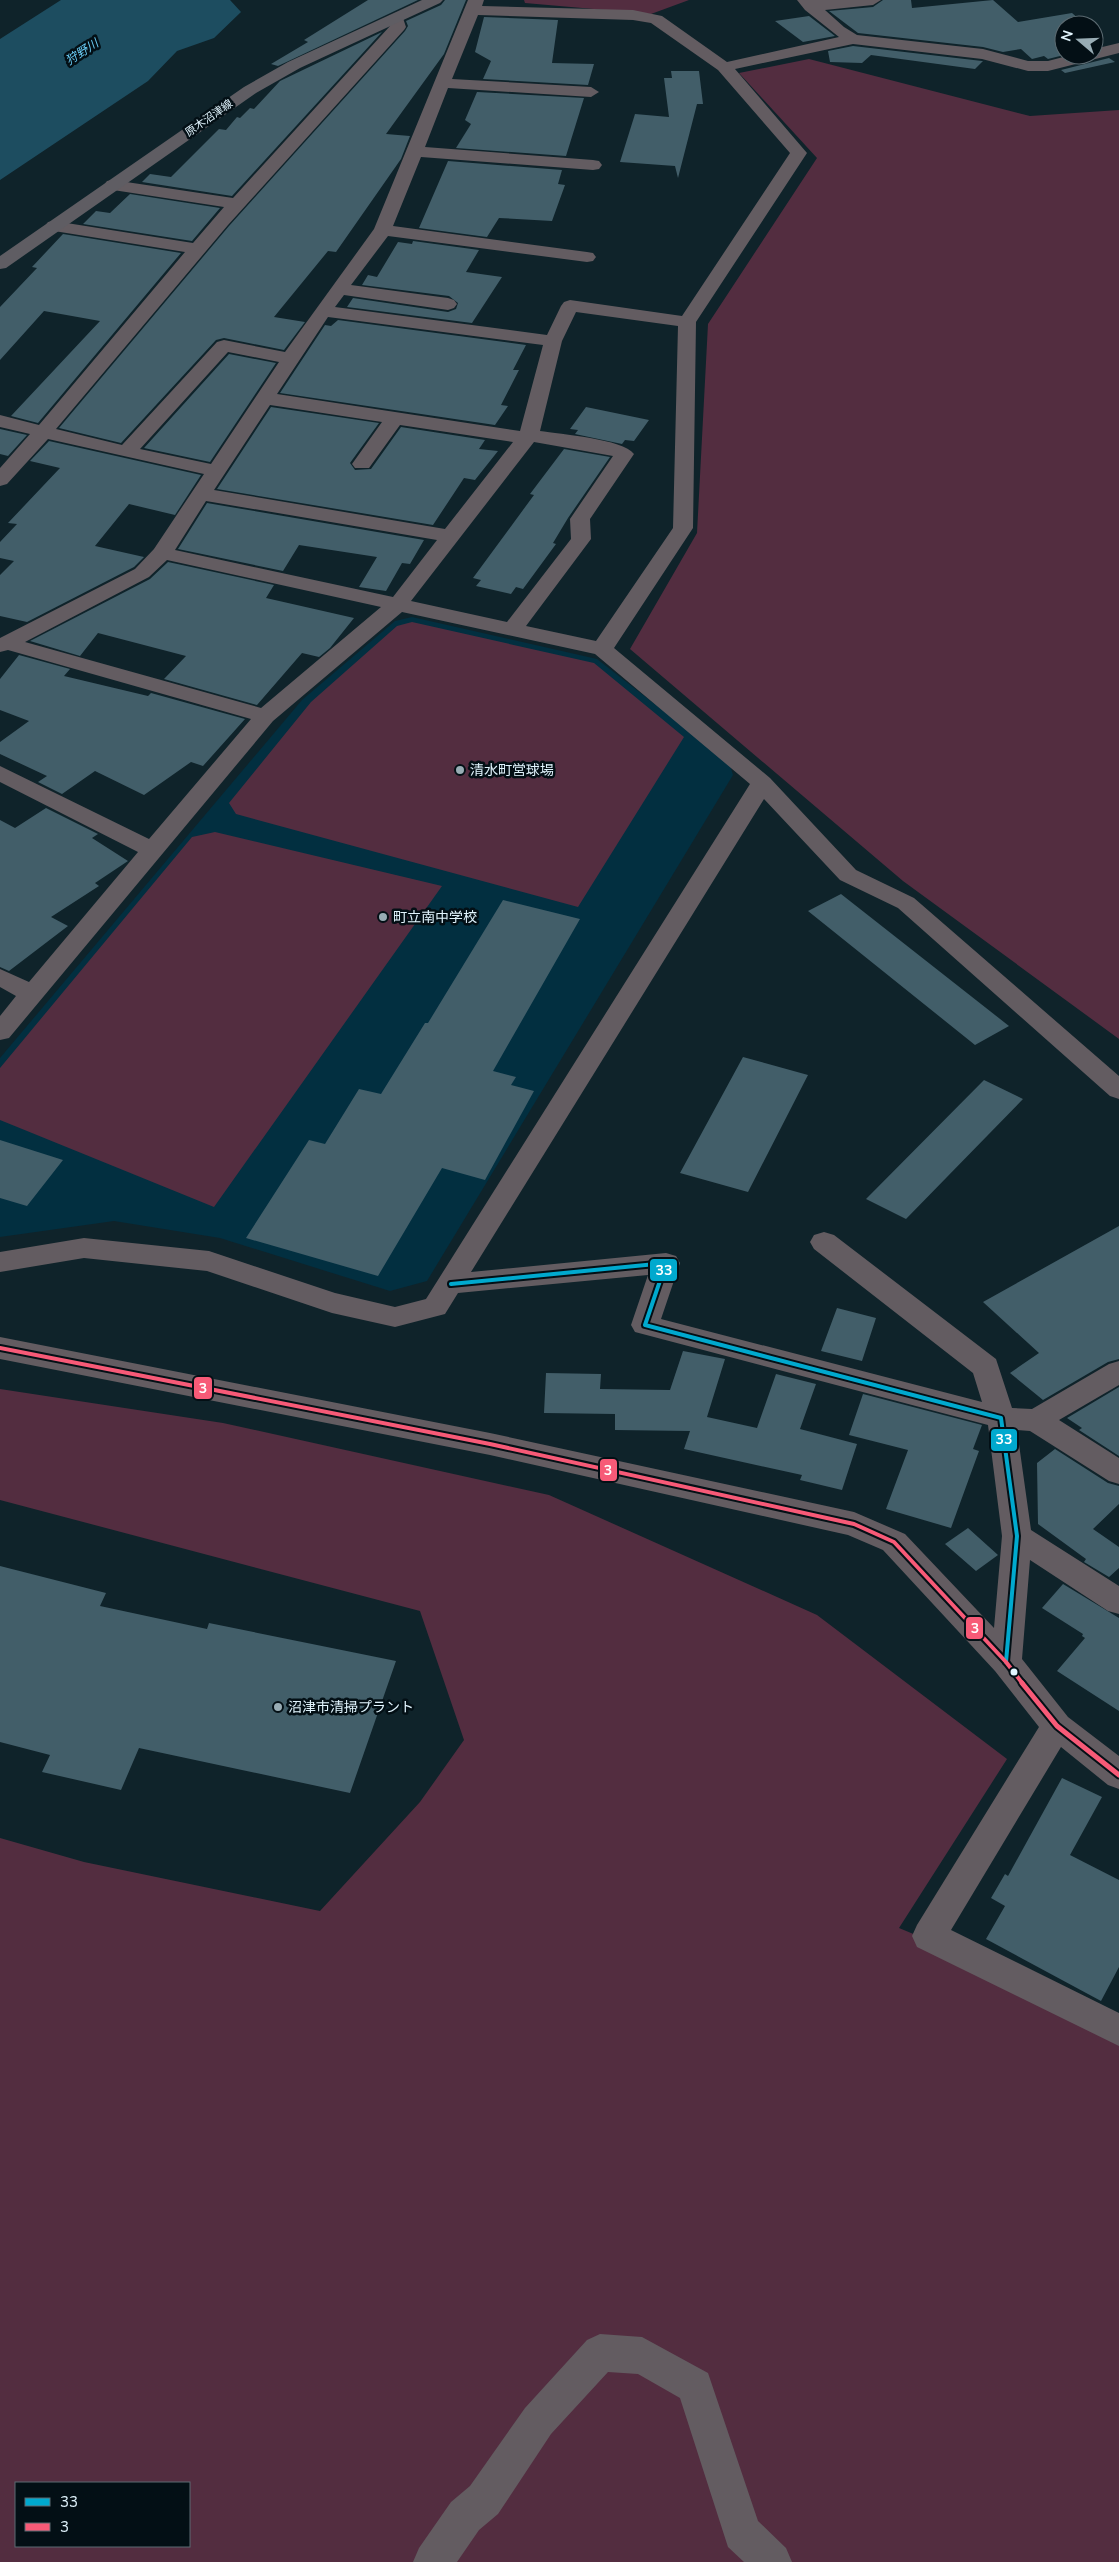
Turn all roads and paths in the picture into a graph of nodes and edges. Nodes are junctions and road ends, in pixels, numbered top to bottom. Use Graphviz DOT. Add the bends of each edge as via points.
graph roads {
  1 [pos="435,0"];
  2 [pos="873,0"];
  3 [pos="808,3"];
  4 [pos="475,5"];
  5 [pos="396,18"];
  6 [pos="853,39"];
  7 [pos="1119,48"];
  8 [pos="1104,52"];
  9 [pos="1054,64"];
  10 [pos="724,67"];
  11 [pos="442,83"];
  12 [pos="591,92"];
  13 [pos="414,151"];
  14 [pos="593,165"];
  15 [pos="112,185"];
  16 [pos="238,204"];
  17 [pos="54,226"];
  18 [pos="383,230"];
  19 [pos="198,249"];
  20 [pos="587,257"];
  21 [pos="0,264"];
  22 [pos="340,289"];
  23 [pos="448,304"];
  24 [pos="323,312"];
  25 [pos="687,322"];
  26 [pos="553,341"];
  27 [pos="290,359"];
  28 [pos="264,398"];
  29 [pos="395,418"];
  30 [pos="0,421"];
  31 [pos="44,432"];
  32 [pos="528,437"];
  33 [pos="126,452"];
  34 [pos="362,464"];
  35 [pos="216,471"];
  36 [pos="0,480"];
  37 [pos="201,494"];
  38 [pos="450,536"];
  39 [pos="162,553"];
  40 [pos="398,604"];
  41 [pos="513,629"];
  42 [pos="3,645"];
  43 [pos="602,649"];
  44 [pos="265,716"];
  45 [pos="0,774"];
  46 [pos="762,783"];
  47 [pos="152,850"];
  48 [pos="0,977"];
  49 [pos="32,994"];
  50 [pos="0,1032"];
  51 [pos="1119,1090"];
  52 [pos="824,1242"];
  53 [pos="0,1262"];
  54 [pos="451,1284"];
  55 [pos="0,1348"];
  56 [pos="1119,1372"];
  57 [pos="1001,1418"];
  58 [pos="1036,1420"];
  59 [pos="1119,1473"];
  60 [pos="1017,1536"];
  61 [pos="1119,1602"];
  62 [pos="1006,1662"];
  63 [pos="1057,1726"];
  64 [pos="1119,1775"];
  65 [pos="1119,2030"];
  66 [pos="433,2562"];
  67 [pos="772,2562"];
  1 -- 5 [label="main road, 原木沼津線"];
  2 -- 3 [label="street"];
  3 -- 6 [label="street"];
  4 -- 10 [label="street" via="656,19"];
  4 -- 11 [label="street"];
  5 -- 15 [label="main road, 原木沼津線" via="294,65 250,90"];
  5 -- 16 [label="street" via="398,27"];
  6 -- 9 [label="street" via="983,54 1028,66"];
  6 -- 10 [label="street"];
  7 -- 8 [label="street"];
  10 -- 25 [label="street" via="799,153"];
  11 -- 12 [label="street" via="540,97"];
  11 -- 13 [label="street"];
  13 -- 14 [label="street"];
  13 -- 18 [label="street"];
  15 -- 16 [label="street"];
  15 -- 17 [label="main road, 原木沼津線"];
  16 -- 19 [label="street"];
  17 -- 19 [label="street"];
  17 -- 21 [label="main road, 原木沼津線"];
  18 -- 20 [label="street"];
  18 -- 22 [label="street"];
  19 -- 31 [label="street"];
  22 -- 23 [label="street"];
  22 -- 24 [label="street"];
  24 -- 26 [label="street"];
  24 -- 27 [label="street"];
  25 -- 26 [label="street" via="570,306"];
  25 -- 43 [label="street" via="684,528"];
  26 -- 32 [label="street"];
  27 -- 28 [label="street"];
  27 -- 33 [label="street" via="224,346"];
  28 -- 29 [label="street"];
  28 -- 35 [label="street"];
  29 -- 32 [label="street"];
  29 -- 34 [label="street"];
  30 -- 31 [label="street"];
  31 -- 33 [label="street"];
  31 -- 36 [label="street"];
  32 -- 38 [label="street"];
  32 -- 41 [label="street" via="614,449 624,454 580,519 581,539"];
  33 -- 35 [label="street"];
  35 -- 37 [label="street"];
  37 -- 38 [label="street"];
  37 -- 39 [label="street"];
  38 -- 40 [label="street"];
  39 -- 40 [label="street"];
  39 -- 42 [label="street" via="142,573"];
  40 -- 41 [label="street"];
  40 -- 44 [label="street"];
  41 -- 43 [label="street"];
  42 -- 44 [label="street"];
  43 -- 46 [label="street"];
  44 -- 47 [label="street"];
  45 -- 47 [label="street"];
  46 -- 51 [label="street" via="848,875 906,903"];
  46 -- 54 [label="street"];
  47 -- 49 [label="street"];
  48 -- 49 [label="street"];
  49 -- 50 [label="street"];
  52 -- 57 [label="street" via="986,1367"];
  53 -- 54 [label="street" via="84,1248 209,1261 332,1303 395,1317 436,1307"];
  54 -- 57 [label="street" via="666,1263 645,1325"];
  55 -- 62 [label="street" via="490,1444 854,1524 894,1542"];
  56 -- 58 [label="street"];
  57 -- 58 [label="street"];
  57 -- 60 [label="street"];
  58 -- 59 [label="street"];
  60 -- 61 [label="street"];
  60 -- 62 [label="street"];
  62 -- 63 [label="street"];
  63 -- 64 [label="street"];
  63 -- 65 [label="street" via="929,1936"];
  66 -- 67 [label="street" via="466,2516 484,2500 538,2421 600,2353 642,2356 695,2386 742,2533"];
}
